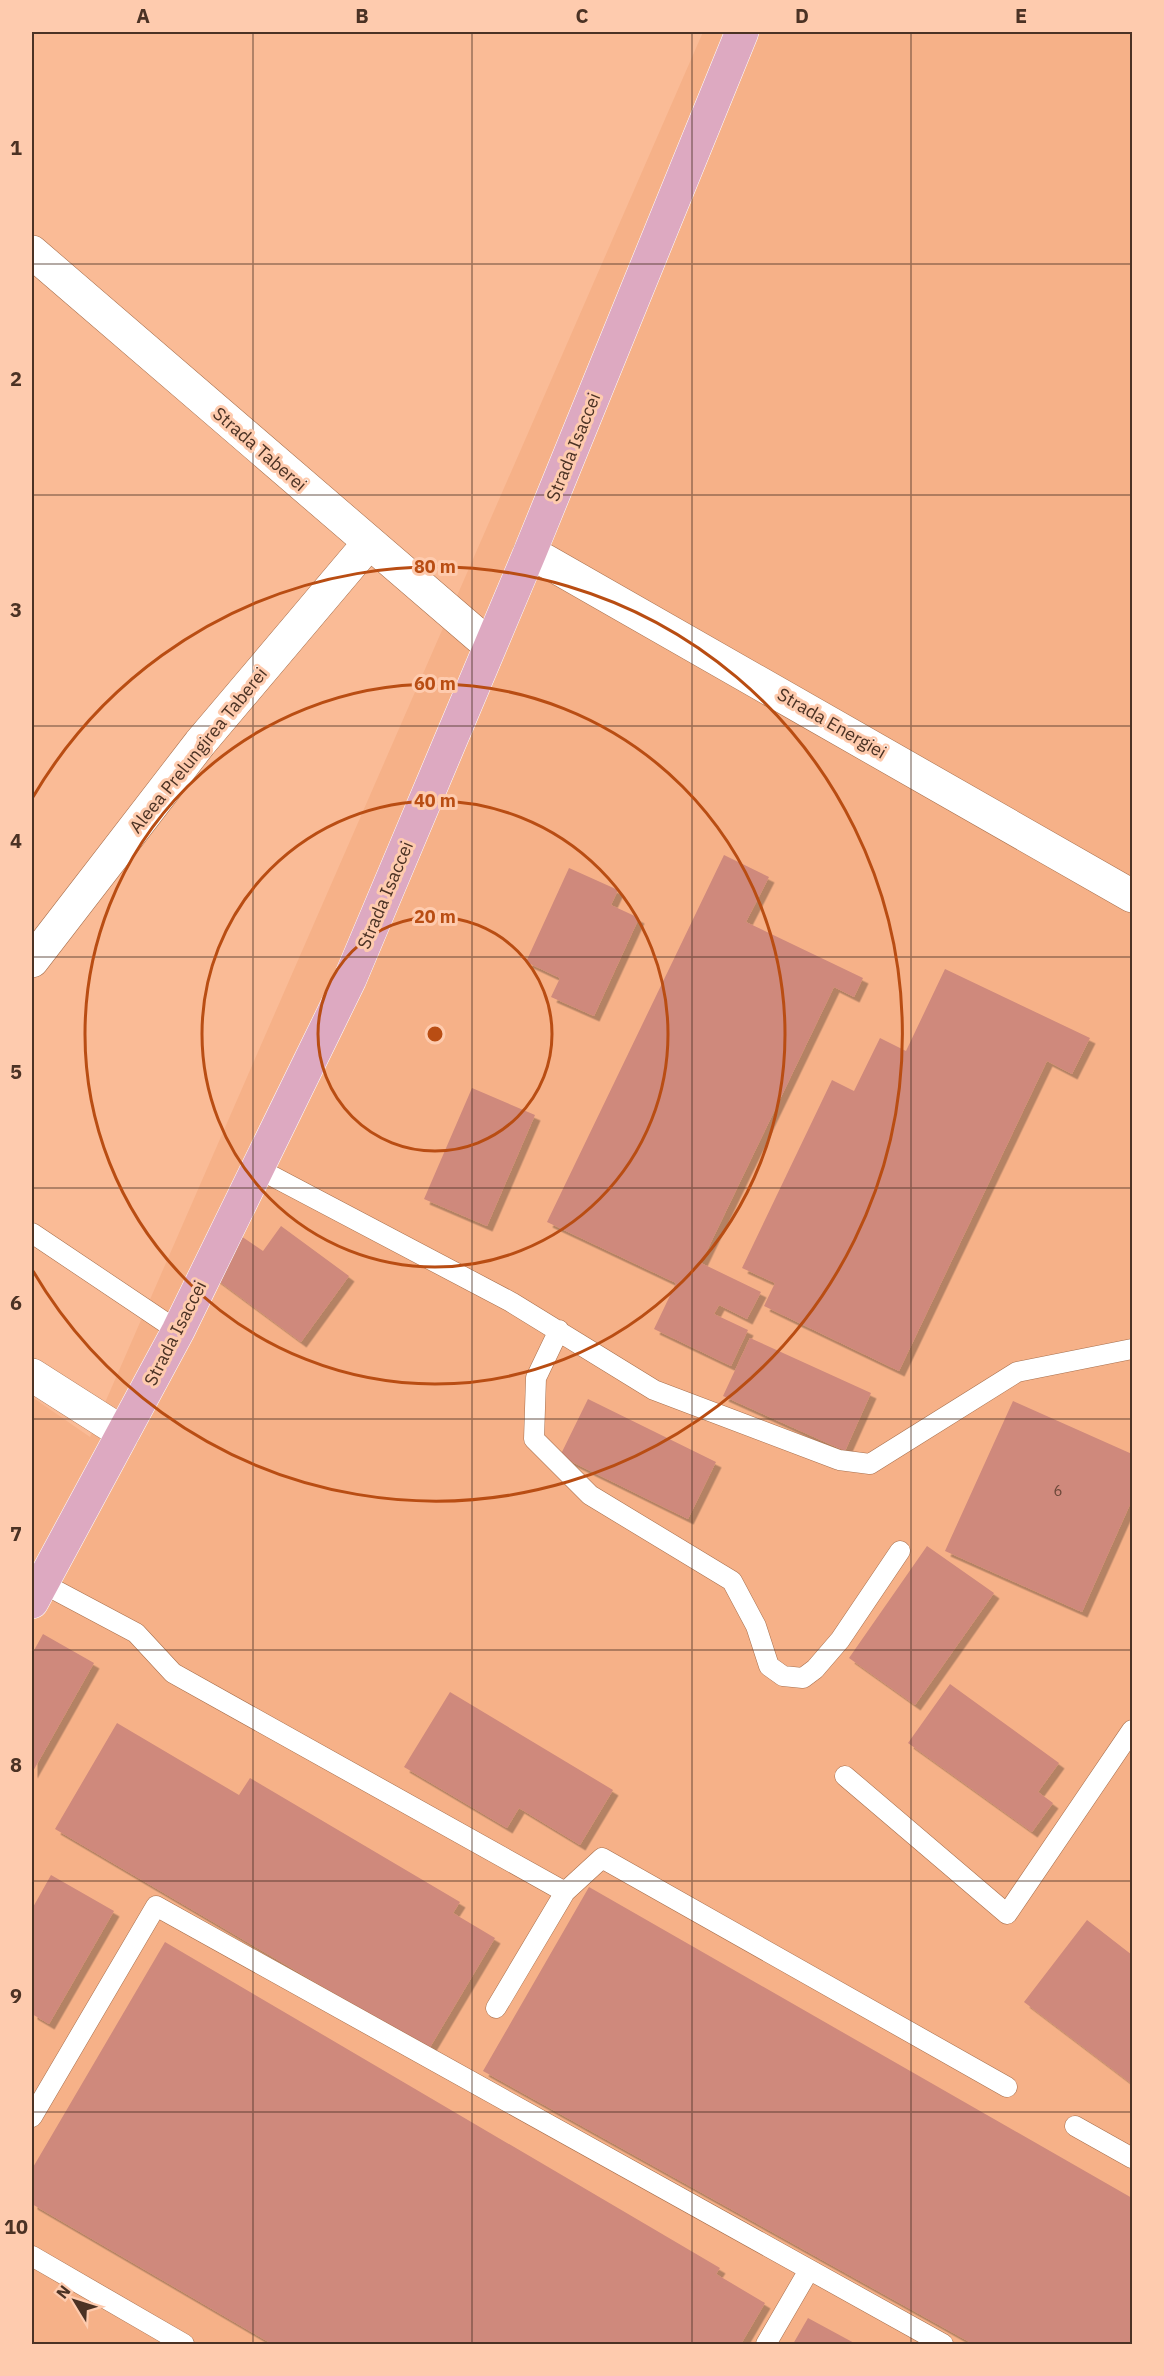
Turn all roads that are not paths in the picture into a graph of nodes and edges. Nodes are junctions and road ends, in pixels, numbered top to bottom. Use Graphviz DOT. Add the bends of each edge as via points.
graph roads {
  1 [pos="742,32"];
  2 [pos="32,252"];
  3 [pos="369,543"];
  4 [pos="530,552"];
  5 [pos="490,646"];
  6 [pos="1132,896"];
  7 [pos="32,961"];
  8 [pos="257,1168"];
  9 [pos="32,1233"];
  10 [pos="559,1330"];
  11 [pos="178,1331"];
  12 [pos="1132,1349"];
  13 [pos="32,1374"];
  14 [pos="123,1433"];
  15 [pos="900,1551"];
  16 [pos="37,1592"];
  17 [pos="1132,1730"];
  18 [pos="845,1776"];
  19 [pos="565,1892"];
  20 [pos="496,2008"];
  21 [pos="1007,2087"];
  22 [pos="32,2117"];
  23 [pos="1075,2126"];
  24 [pos="1132,2158"];
  25 [pos="32,2256"];
  26 [pos="809,2270"];
  27 [pos="183,2344"];
  28 [pos="766,2344"];
  29 [pos="943,2344"];
  1 -- 4 [label="main road, Strada Isaccei"];
  2 -- 3 [label="street, Strada Taberei"];
  3 -- 5 [label="street, Strada Taberei"];
  3 -- 7 [label="street, Aleea Prelungirea Taberei" via="200,743"];
  4 -- 5 [label="main road, Strada Isaccei"];
  4 -- 6 [label="street, Strada Energiei"];
  5 -- 8 [label="main road, Strada Isaccei" via="350,979"];
  8 -- 10 [label="lane"];
  8 -- 11 [label="main road, Strada Isaccei"];
  9 -- 11 [label="lane"];
  10 -- 12 [label="lane" via="654,1390 839,1460 870,1464 1017,1372"];
  10 -- 15 [label="lane" via="536,1378 534,1439 590,1495 732,1581 756,1626 770,1666 783,1676 803,1678 828,1655"];
  11 -- 14 [label="main road, Strada Isaccei"];
  13 -- 14 [label="street"];
  14 -- 16 [label="main road, Strada Isaccei"];
  16 -- 19 [label="lane" via="136,1633 173,1673"];
  17 -- 18 [label="lane" via="1007,1914"];
  19 -- 20 [label="lane"];
  19 -- 21 [label="lane" via="602,1858"];
  22 -- 26 [label="lane" via="156,1906"];
  23 -- 24 [label="lane"];
  25 -- 27 [label="lane"];
  26 -- 28 [label="lane"];
  26 -- 29 [label="lane"];
}
